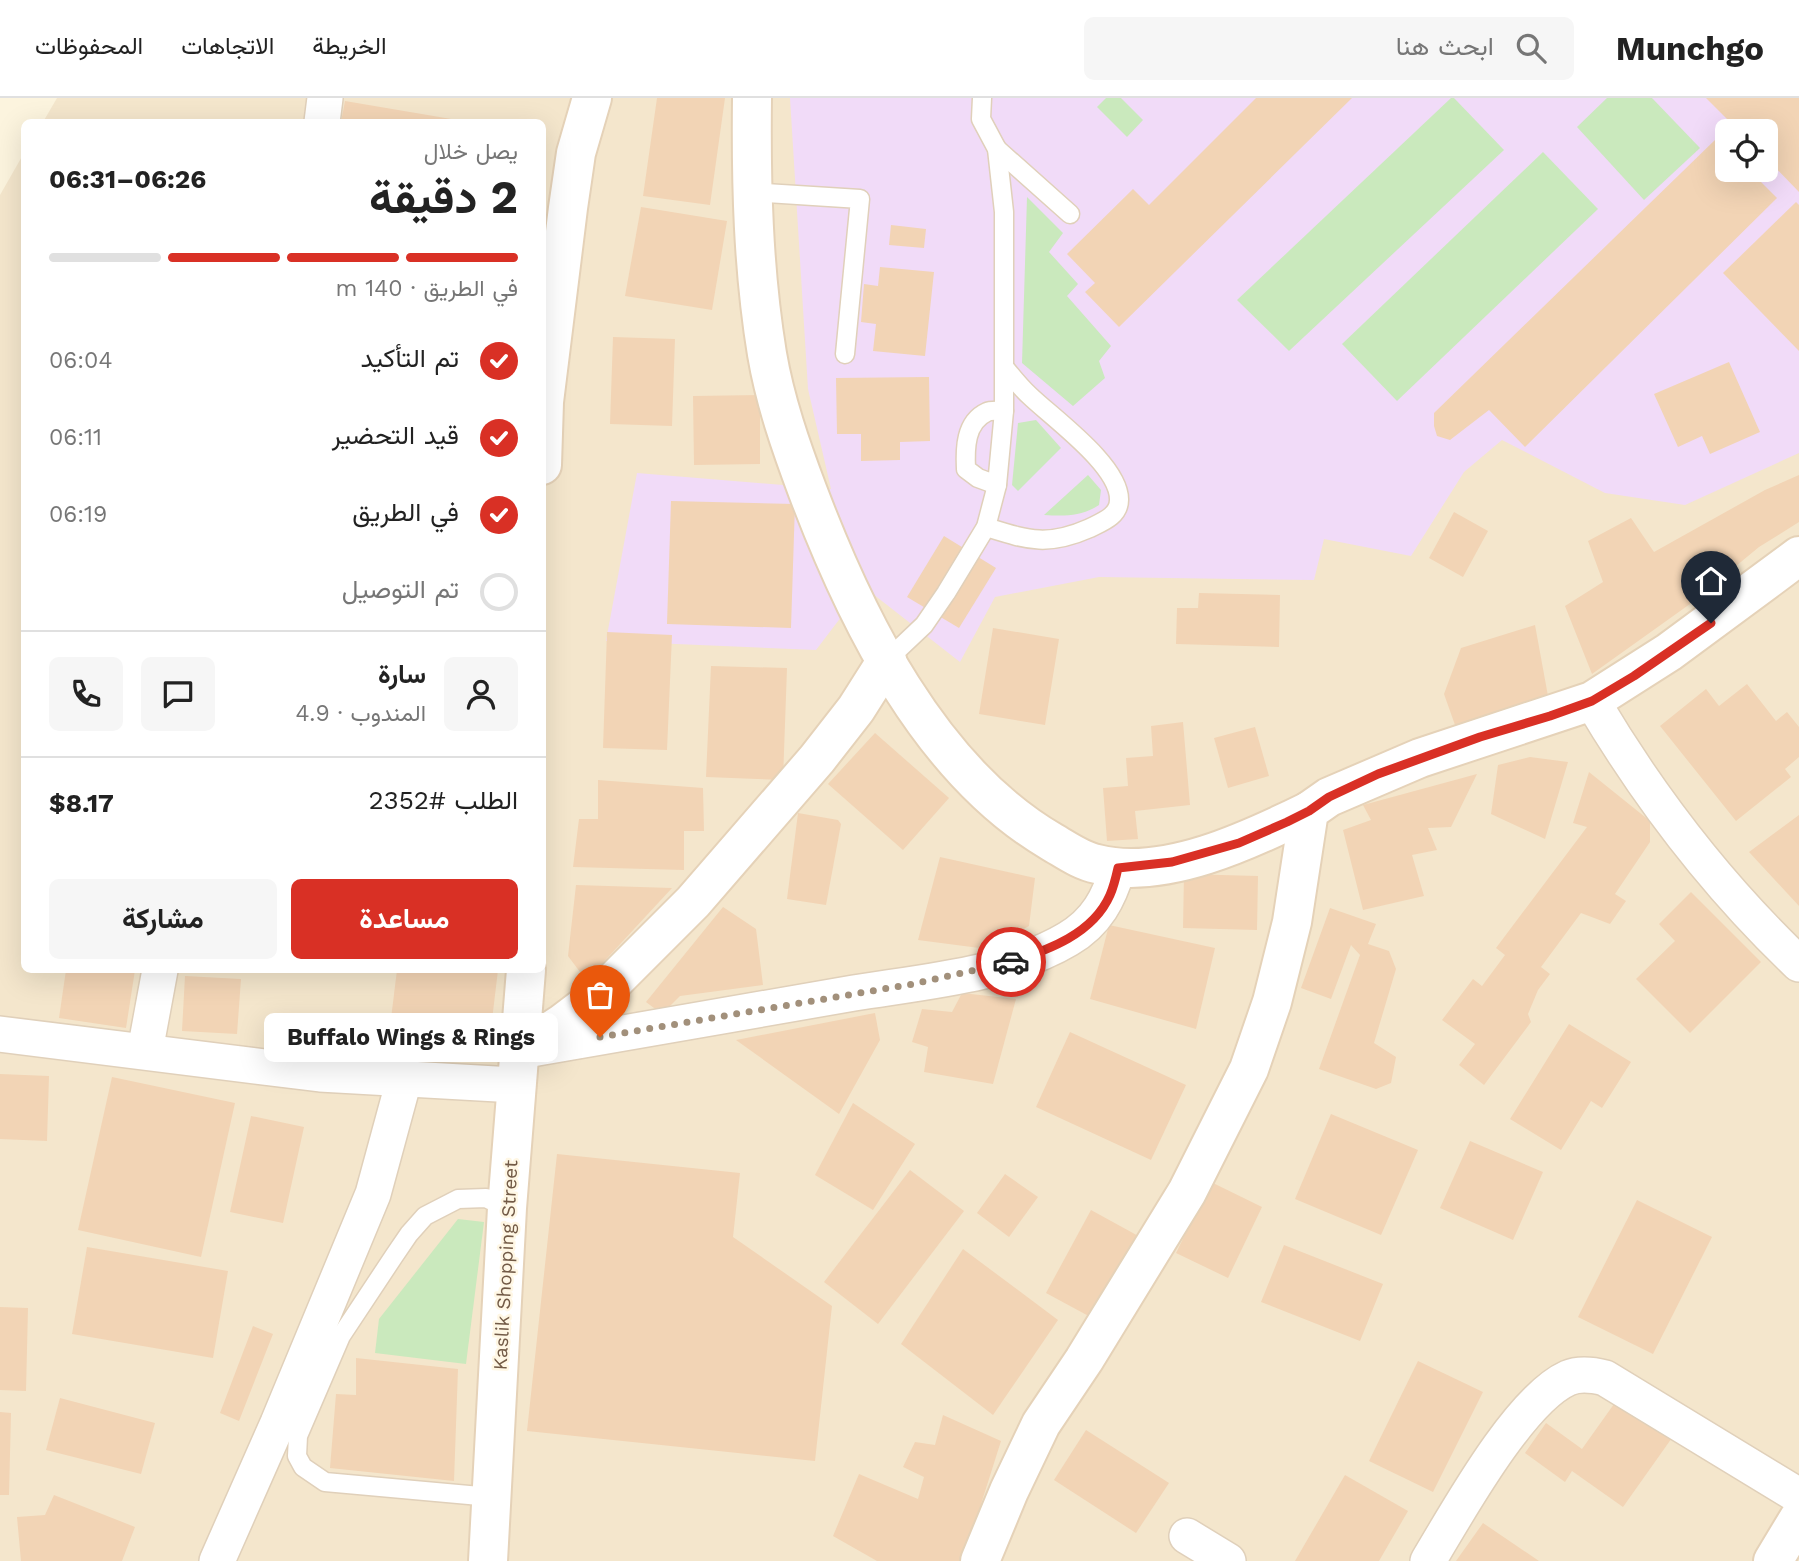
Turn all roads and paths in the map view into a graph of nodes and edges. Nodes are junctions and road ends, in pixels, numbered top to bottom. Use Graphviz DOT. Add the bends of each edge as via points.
graph roads {
  1 [pos="325,98"];
  2 [pos="592,98"];
  3 [pos="752,98"];
  4 [pos="982,98"];
  5 [pos="322,119"];
  6 [pos="997,149"];
  7 [pos="752,192"];
  8 [pos="1070,214"];
  9 [pos="845,354"];
  10 [pos="1005,368"];
  11 [pos="546,379"];
  12 [pos="1004,411"];
  13 [pos="997,485"];
  14 [pos="986,527"];
  15 [pos="1799,556"];
  16 [pos="887,660"];
  17 [pos="1592,701"];
  18 [pos="1309,811"];
  19 [pos="1118,868"];
  20 [pos="1799,964"];
  21 [pos="159,973"];
  22 [pos="527,973"];
  23 [pos="0,1034"];
  24 [pos="145,1051"];
  25 [pos="518,1068"];
  26 [pos="404,1080"];
  27 [pos="507,1208"];
  28 [pos="1799,1496"];
  29 [pos="491,1497"];
  30 [pos="1799,1518"];
  31 [pos="1187,1535"];
  32 [pos="217,1561"];
  33 [pos="488,1561"];
  34 [pos="980,1561"];
  35 [pos="1228,1561"];
  36 [pos="1428,1561"];
  37 [pos="1773,1561"];
  1 -- 5 [label="street"];
  2 -- 11 [label="street" via="576,153"];
  3 -- 7 [label="street"];
  4 -- 6 [label="lane" via="981,119"];
  6 -- 8 [label="lane"];
  6 -- 10 [label="lane" via="1004,212"];
  7 -- 9 [label="lane" via="860,199"];
  7 -- 16 [label="street" via="767,355 787,436 831,552"];
  10 -- 12 [label="lane"];
  10 -- 14 [label="lane" via="1103,466 1115,481 1119,502 1113,516 1074,535 1031,541"];
  12 -- 13 [label="lane"];
  12 -- 13 [label="lane" via="986,412 967,437 966,469"];
  13 -- 14 [label="lane"];
  14 -- 16 [label="lane" via="924,625"];
  15 -- 17 [label="street" via="1669,652"];
  16 -- 19 [label="street" via="935,735 1000,806 1077,856"];
  16 -- 25 [label="street" via="817,759 693,902"];
  17 -- 18 [label="street" via="1388,770"];
  17 -- 20 [label="street" via="1634,771 1688,844"];
  18 -- 19 [label="street" via="1195,858"];
  18 -- 34 [label="street" via="1292,922 1249,1069 1187,1192 1041,1424"];
  19 -- 25 [label="street" via="1105,904 1085,926 1069,939 1000,965"];
  21 -- 24 [label="street"];
  22 -- 25 [label="street, Kaslik Shopping Street"];
  23 -- 24 [label="street"];
  24 -- 26 [label="street"];
  25 -- 26 [label="street"];
  25 -- 27 [label="street, Kaslik Shopping Street"];
  26 -- 32 [label="street" via="373,1194"];
  27 -- 29 [label="street, Kaslik Shopping Street"];
  27 -- 29 [label="lane" via="471,1197 425,1216 341,1336 298,1436 297,1456 303,1467 324,1482"];
  28 -- 36 [label="street" via="1605,1378 1581,1374 1548,1391 1527,1411"];
  29 -- 33 [label="street, Kaslik Shopping Street"];
  30 -- 37 [label="street"];
  31 -- 35 [label="street"];
}
